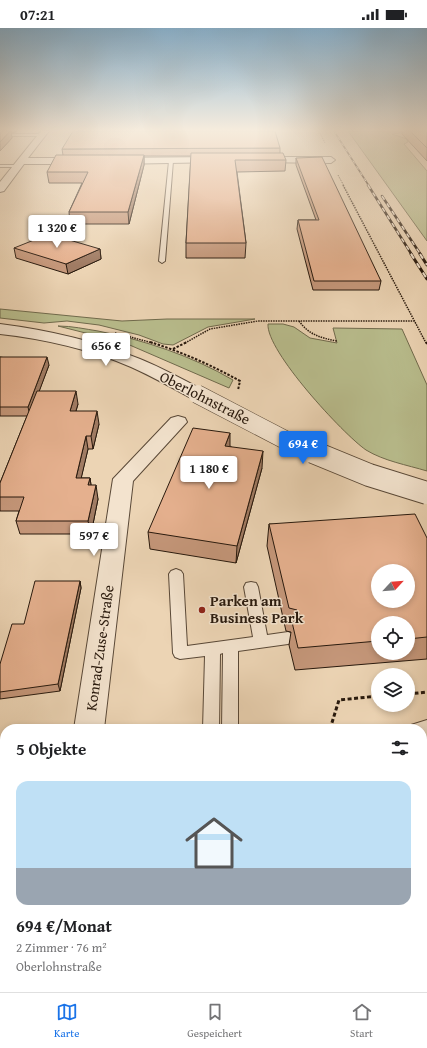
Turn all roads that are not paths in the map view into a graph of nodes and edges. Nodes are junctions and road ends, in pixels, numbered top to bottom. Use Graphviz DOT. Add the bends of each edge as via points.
graph roads {
  1 [pos="10,176"];
  2 [pos="170,176"];
  3 [pos="0,189"];
  4 [pos="162,261"];
  5 [pos="0,329"];
  6 [pos="178,422"];
  7 [pos="427,493"];
  8 [pos="176,574"];
  9 [pos="251,587"];
  10 [pos="288,638"];
  11 [pos="261,641"];
  12 [pos="231,646"];
  13 [pos="213,648"];
  14 [pos="90,724"];
  15 [pos="211,724"];
  16 [pos="230,724"];
  1 -- 3 [label="street"];
  2 -- 4 [label="lane"];
  5 -- 7 [label="street, Oberlohnstraße, bridge" via="53,337 126,359 293,444 369,475"];
  6 -- 14 [label="street, Konrad-Zuse-Straße" via="123,480"];
  8 -- 13 [label="lane" via="180,653"];
  9 -- 11 [label="lane"];
  10 -- 11 [label="lane"];
  11 -- 12 [label="lane"];
  12 -- 13 [label="lane"];
  12 -- 16 [label="lane"];
  13 -- 15 [label="lane"];
}
